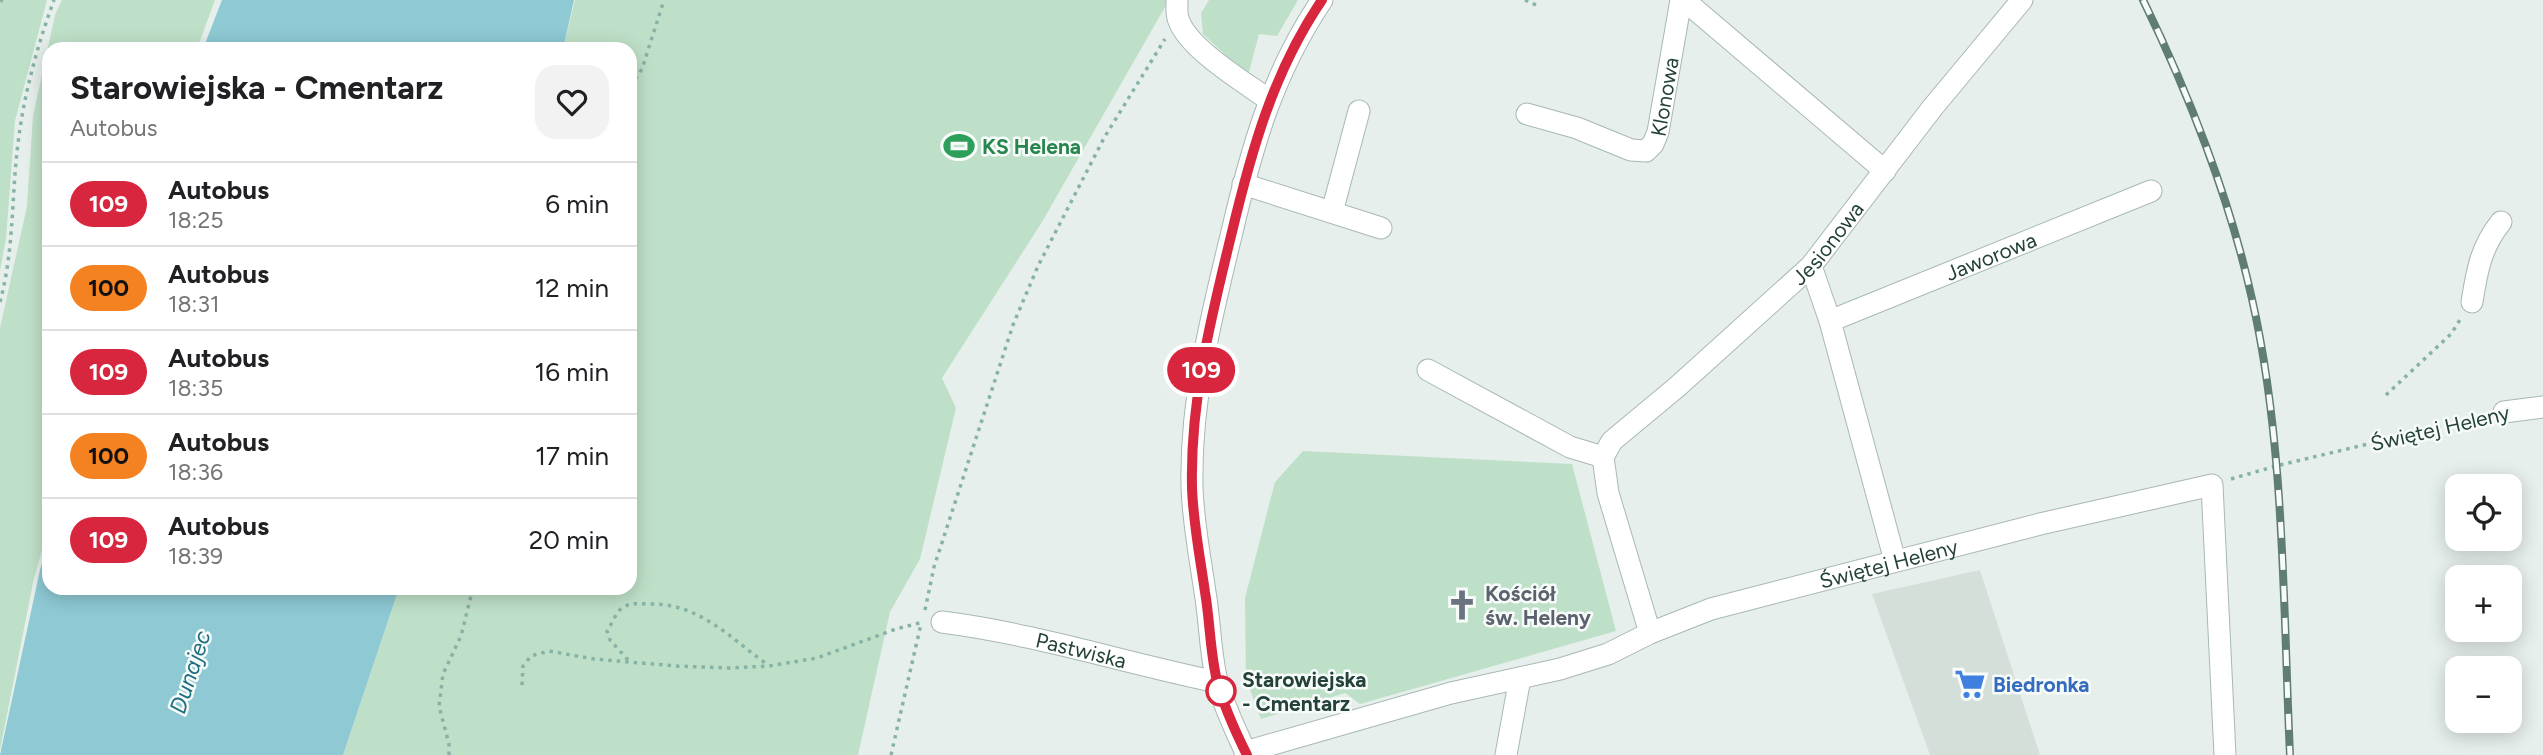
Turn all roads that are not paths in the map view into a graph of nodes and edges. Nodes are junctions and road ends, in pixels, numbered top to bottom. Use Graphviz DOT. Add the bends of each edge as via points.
graph roads {
  1 [pos="1322,0"];
  2 [pos="1683,0"];
  3 [pos="2022,0"];
  4 [pos="1177,9"];
  5 [pos="1269,100"];
  6 [pos="1359,111"];
  7 [pos="1527,114"];
  8 [pos="1885,171"];
  9 [pos="1243,184"];
  10 [pos="2151,191"];
  11 [pos="1332,212"];
  12 [pos="2501,222"];
  13 [pos="1381,228"];
  14 [pos="1811,266"];
  15 [pos="2472,302"];
  16 [pos="1830,321"];
  17 [pos="1428,370"];
  18 [pos="2543,407"];
  19 [pos="2504,412"];
  20 [pos="1603,457"];
  21 [pos="1895,561"];
  22 [pos="932,622"];
  23 [pos="1650,633"];
  24 [pos="1520,678"];
  25 [pos="1217,681"];
  26 [pos="1246,753"];
  27 [pos="1506,755"];
  28 [pos="2225,755"];
  1 -- 5 [label="street"];
  2 -- 7 [label="street, Klonowa" via="1658,132 1646,151"];
  2 -- 8 [label="street"];
  3 -- 8 [label="street, Jesionowa"];
  4 -- 5 [label="street" via="1185,34 1200,49"];
  5 -- 9 [label="street"];
  6 -- 11 [label="street"];
  8 -- 14 [label="street, Jesionowa"];
  9 -- 11 [label="street"];
  9 -- 25 [label="street" via="1199,378 1194,428 1192,487"];
  10 -- 16 [label="street, Jaworowa"];
  11 -- 13 [label="street"];
  12 -- 15 [label="street" via="2488,238 2478,265"];
  14 -- 16 [label="street"];
  14 -- 20 [label="street, Jesionowa" via="1612,441"];
  16 -- 21 [label="street"];
  17 -- 20 [label="street" via="1570,447"];
  18 -- 19 [label="street, Świętej Heleny"];
  20 -- 23 [label="street" via="1608,493"];
  21 -- 23 [label="street, Świętej Heleny" via="1711,609"];
  21 -- 28 [label="street, Świętej Heleny" via="2212,485"];
  22 -- 25 [label="street, Pastwiska" via="1056,643"];
  23 -- 24 [label="street, Świętej Heleny" via="1608,654"];
  24 -- 26 [label="street, Świętej Heleny" via="1451,693"];
  24 -- 27 [label="street"];
  25 -- 26 [label="street"];
}
